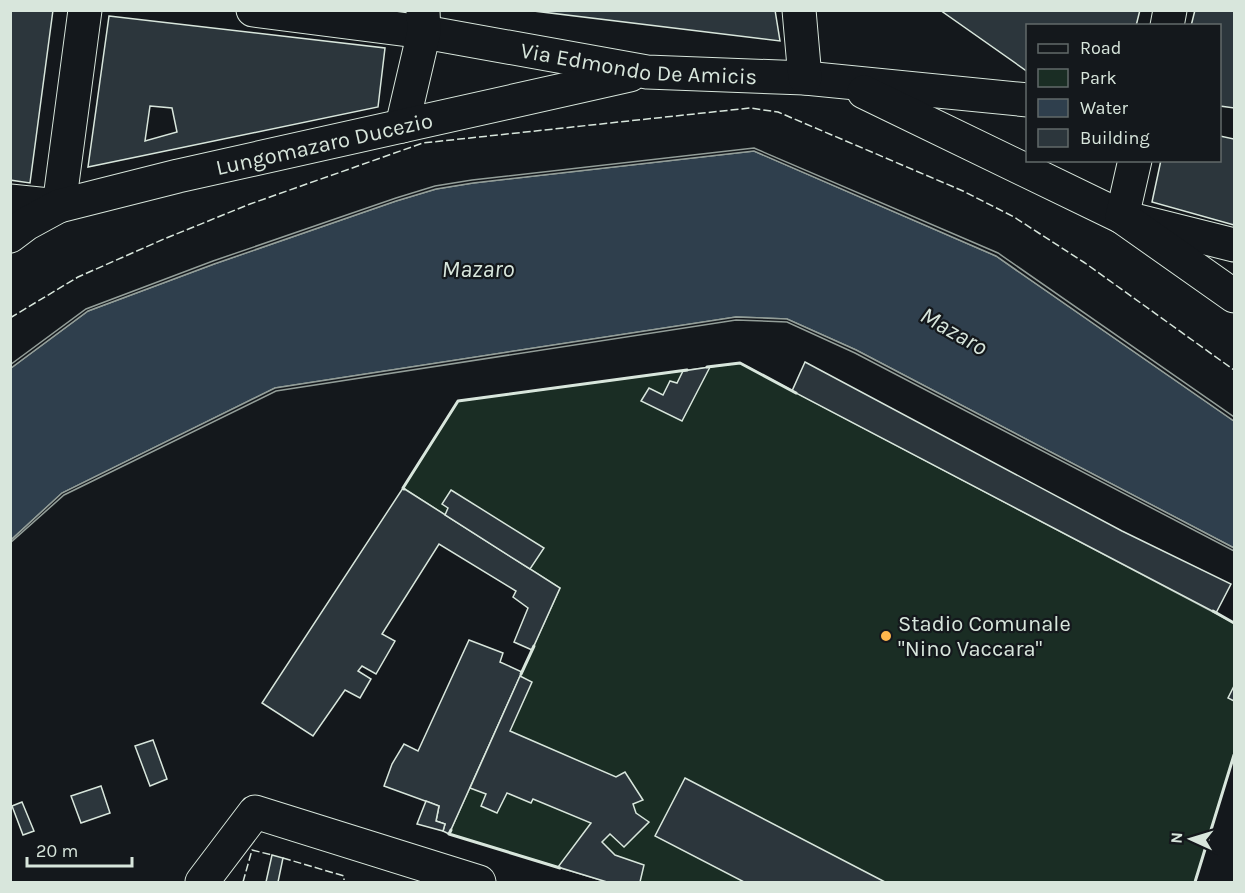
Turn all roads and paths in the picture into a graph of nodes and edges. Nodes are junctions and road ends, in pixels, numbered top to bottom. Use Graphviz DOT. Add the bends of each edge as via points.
graph roads {
  1 [pos="85,10"];
  2 [pos="253,10"];
  3 [pos="800,10"];
  4 [pos="423,21"];
  5 [pos="647,72"];
  6 [pos="805,78"];
  7 [pos="844,82"];
  8 [pos="1026,100"];
  9 [pos="402,126"];
  10 [pos="1135,162"];
  11 [pos="10,201"];
  12 [pos="59,206"];
  13 [pos="1122,217"];
  14 [pos="10,236"];
  15 [pos="1234,245"];
  16 [pos="1234,296"];
  17 [pos="424,874"];
  18 [pos="202,882"];
  19 [pos="479,882"];
  1 -- 12 [label="street"];
  2 -- 4 [label="street, Via Edmondo De Amicis"];
  3 -- 6 [label="street"];
  4 -- 5 [label="street, Via Edmondo De Amicis"];
  4 -- 9 [label="street"];
  5 -- 6 [label="street, Via Edmondo De Amicis"];
  5 -- 9 [label="street, Lungomazaro Ducezio"];
  6 -- 7 [label="street, Via Edmondo De Amicis"];
  7 -- 8 [label="street, Via Edmondo De Amicis"];
  7 -- 13 [label="street"];
  9 -- 12 [label="street, Lungomazaro Ducezio"];
  10 -- 13 [label="street"];
  11 -- 12 [label="street"];
  12 -- 14 [label="street, Lungomazaro Ducezio"];
  13 -- 15 [label="street"];
  13 -- 16 [label="street"];
  17 -- 18 [label="street" via="255,812"];
  17 -- 19 [label="street"];
}
